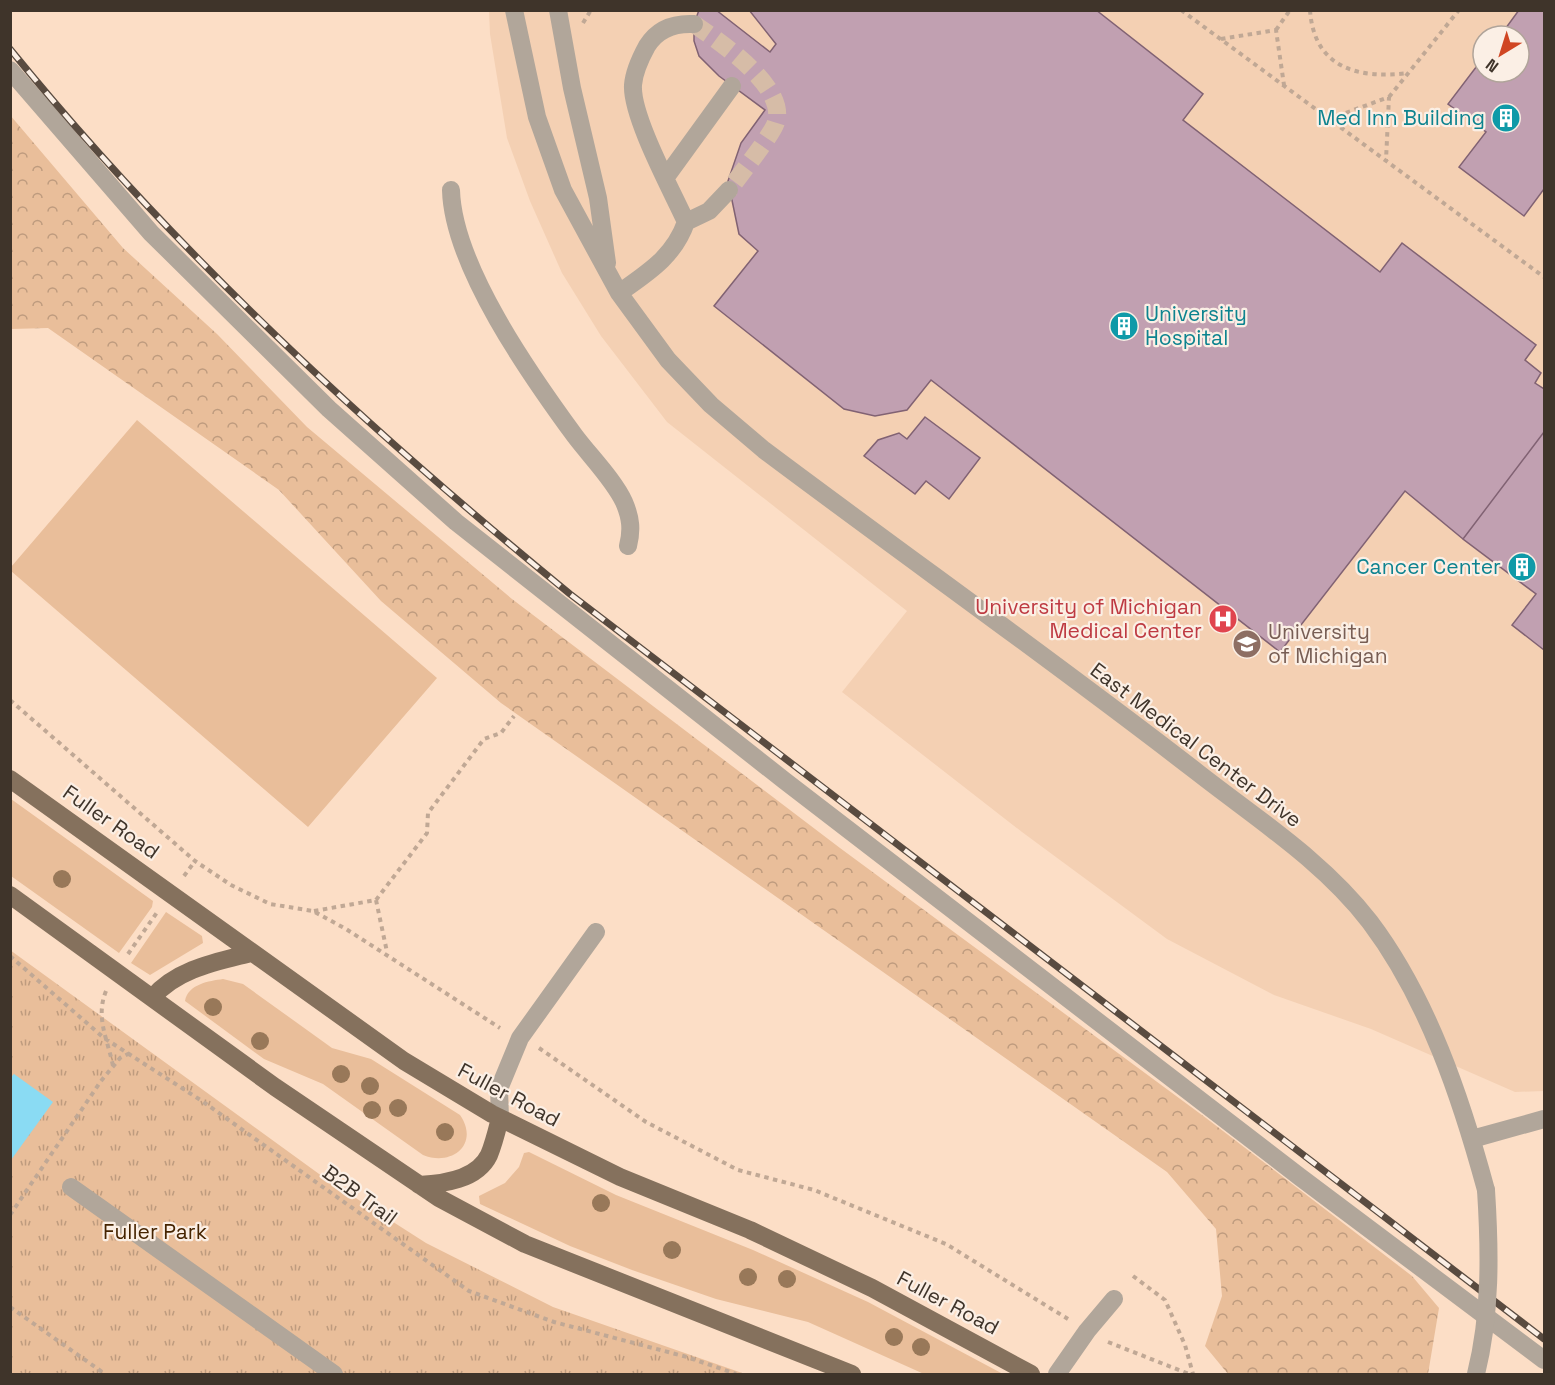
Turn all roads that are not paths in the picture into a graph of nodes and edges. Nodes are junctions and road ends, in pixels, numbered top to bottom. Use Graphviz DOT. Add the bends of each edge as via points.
graph roads {
  1 [pos="514,10"];
  2 [pos="558,10"];
  3 [pos="694,24"];
  4 [pos="10,70"];
  5 [pos="732,86"];
  6 [pos="666,177"];
  7 [pos="452,190"];
  8 [pos="729,190"];
  9 [pos="686,222"];
  10 [pos="608,271"];
  11 [pos="619,292"];
  12 [pos="628,546"];
  13 [pos="10,779"];
  14 [pos="10,895"];
  15 [pos="596,932"];
  16 [pos="251,953"];
  17 [pos="153,997"];
  18 [pos="500,1118"];
  19 [pos="1545,1119"];
  20 [pos="1472,1139"];
  21 [pos="419,1185"];
  22 [pos="71,1187"];
  23 [pos="1114,1299"];
  24 [pos="1545,1360"];
  25 [pos="334,1374"];
  26 [pos="852,1374"];
  27 [pos="1031,1374"];
  28 [pos="1057,1374"];
  29 [pos="1476,1374"];
  1 -- 10 [label="street, East Medical Center Drive" via="541,127 563,190"];
  2 -- 10 [label="street, East Medical Center Drive" via="598,198"];
  3 -- 6 [label="street" via="676,23 651,40 640,59 633,86 640,119"];
  4 -- 24 [label="street" via="166,249 330,409 456,522 1291,1170"];
  5 -- 6 [label="street"];
  6 -- 9 [label="street"];
  7 -- 12 [label="street" via="452,209 464,248 490,304 530,372 624,501 632,528"];
  8 -- 9 [label="street" via="709,211"];
  9 -- 11 [label="street" via="681,238 668,256"];
  10 -- 11 [label="street, East Medical Center Drive"];
  11 -- 20 [label="street, East Medical Center Drive" via="668,360 711,405 764,450 1263,822 1336,882 1370,922 1402,971 1446,1065"];
  13 -- 16 [label="main road, Fuller Road"];
  14 -- 17 [label="main road"];
  15 -- 18 [label="street" via="520,1038 499,1089"];
  16 -- 17 [label="main road" via="185,973"];
  16 -- 18 [label="main road, Fuller Road" via="404,1061"];
  17 -- 21 [label="main road" via="275,1088"];
  18 -- 21 [label="main road" via="489,1157 470,1174 444,1184"];
  18 -- 27 [label="main road, Fuller Road" via="620,1177 750,1230 872,1288"];
  19 -- 20 [label="street"];
  20 -- 29 [label="street, East Medical Center Drive, bridge" via="1486,1190 1490,1252 1486,1314"];
  21 -- 26 [label="main road" via="525,1244"];
  22 -- 25 [label="street"];
  23 -- 28 [label="street"];
}
